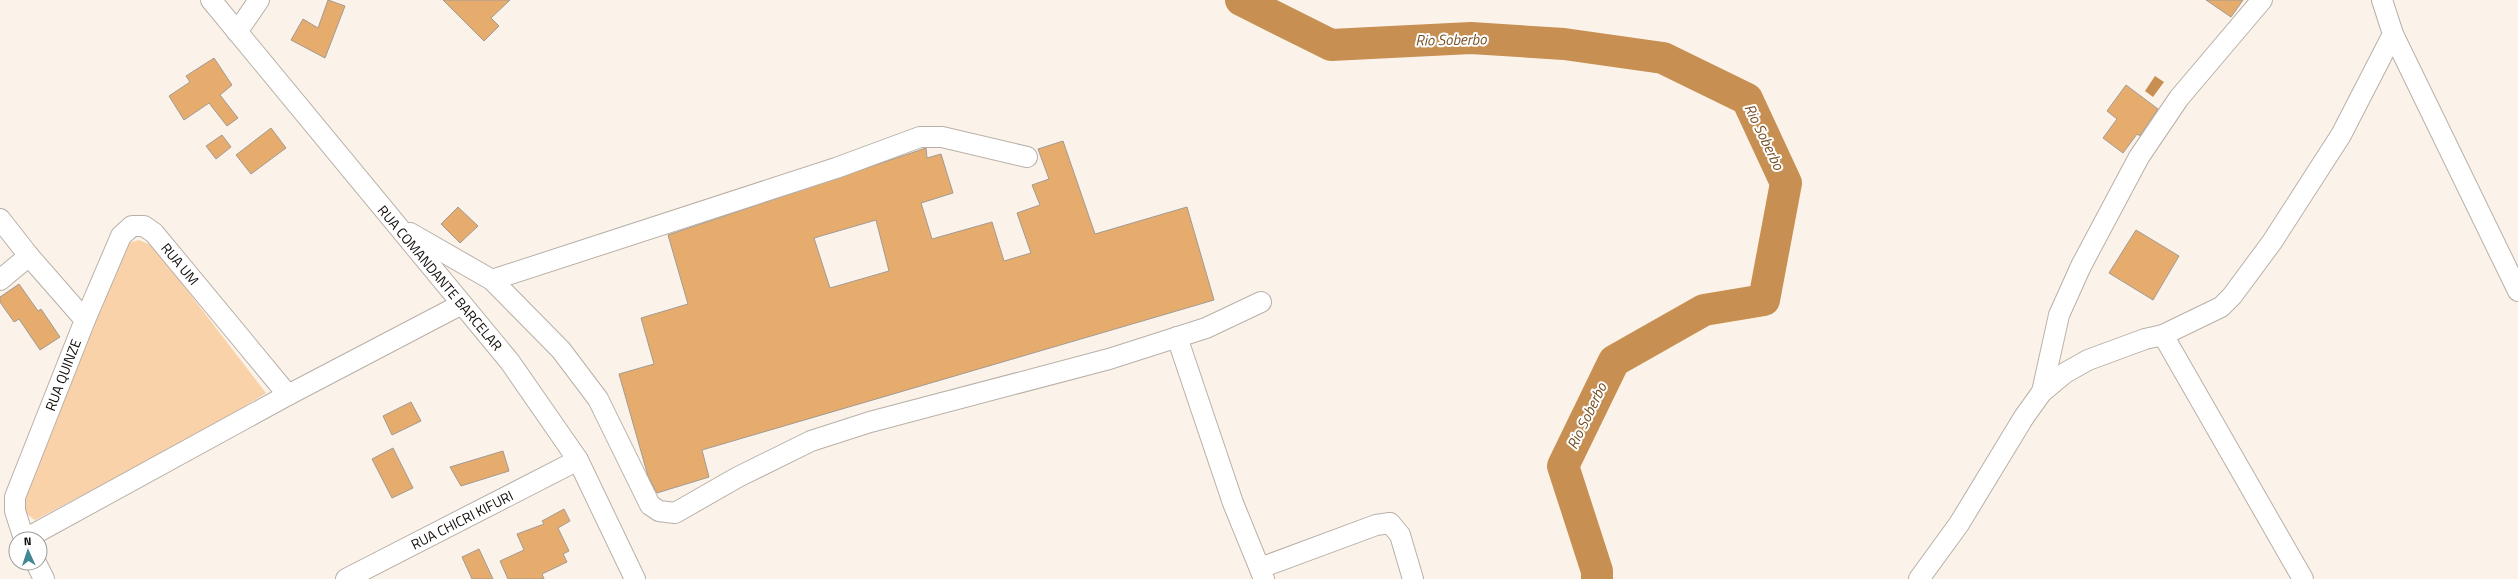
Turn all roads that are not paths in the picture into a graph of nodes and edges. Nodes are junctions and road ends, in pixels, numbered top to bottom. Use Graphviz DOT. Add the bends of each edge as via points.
graph roads {
  1 [pos="211,0"];
  2 [pos="258,0"];
  3 [pos="2262,0"];
  4 [pos="2382,0"];
  5 [pos="238,32"];
  6 [pos="2393,34"];
  7 [pos="1027,157"];
  8 [pos="0,219"];
  9 [pos="395,223"];
  10 [pos="29,256"];
  11 [pos="0,280"];
  12 [pos="492,280"];
  13 [pos="2518,291"];
  14 [pos="1261,302"];
  15 [pos="462,304"];
  16 [pos="85,320"];
  17 [pos="2163,335"];
  18 [pos="1177,337"];
  19 [pos="2042,392"];
  20 [pos="288,395"];
  21 [pos="578,460"];
  22 [pos="21,531"];
  23 [pos="39,531"];
  24 [pos="1262,574"];
  25 [pos="346,579"];
  26 [pos="635,579"];
  27 [pos="1413,579"];
  28 [pos="1919,579"];
  29 [pos="2303,579"];
  1 -- 5 [label="street, RUA COMANDANTE BARCELAR"];
  2 -- 5 [label="street"];
  3 -- 19 [label="street" via="2178,98 2139,157 2081,266 2059,316"];
  4 -- 6 [label="street"];
  5 -- 9 [label="street, RUA COMANDANTE BARCELAR"];
  6 -- 13 [label="street"];
  6 -- 17 [label="street" via="2341,135 2272,242 2232,296 2221,307"];
  7 -- 12 [label="street" via="942,137 920,138 836,168"];
  8 -- 10 [label="street"];
  9 -- 12 [label="street"];
  9 -- 15 [label="street, RUA COMANDANTE BARCELAR"];
  10 -- 11 [label="street"];
  10 -- 16 [label="street"];
  12 -- 18 [label="street" via="561,350 598,399 650,505 659,511 676,513 738,477 811,441 870,422 1108,359"];
  14 -- 18 [label="street" via="1206,328"];
  15 -- 20 [label="street"];
  15 -- 21 [label="street, RUA COMANDANTE BARCELAR" via="510,362"];
  16 -- 20 [label="street, RUA UM" via="121,236 132,226 144,226 154,233"];
  16 -- 22 [label="street, RUA QUINZE" via="16,497 15,511"];
  17 -- 19 [label="street" via="2088,360 2065,373"];
  17 -- 29 [label="street"];
  18 -- 24 [label="street" via="1232,503"];
  19 -- 28 [label="street" via="1959,524"];
  20 -- 23 [label="street"];
  21 -- 25 [label="street, RUA CHICRI KIFURI"];
  21 -- 26 [label="street, RUA COMANDANTE BARCELAR"];
  24 -- 27 [label="street" via="1376,525 1390,523 1400,535"];
}
